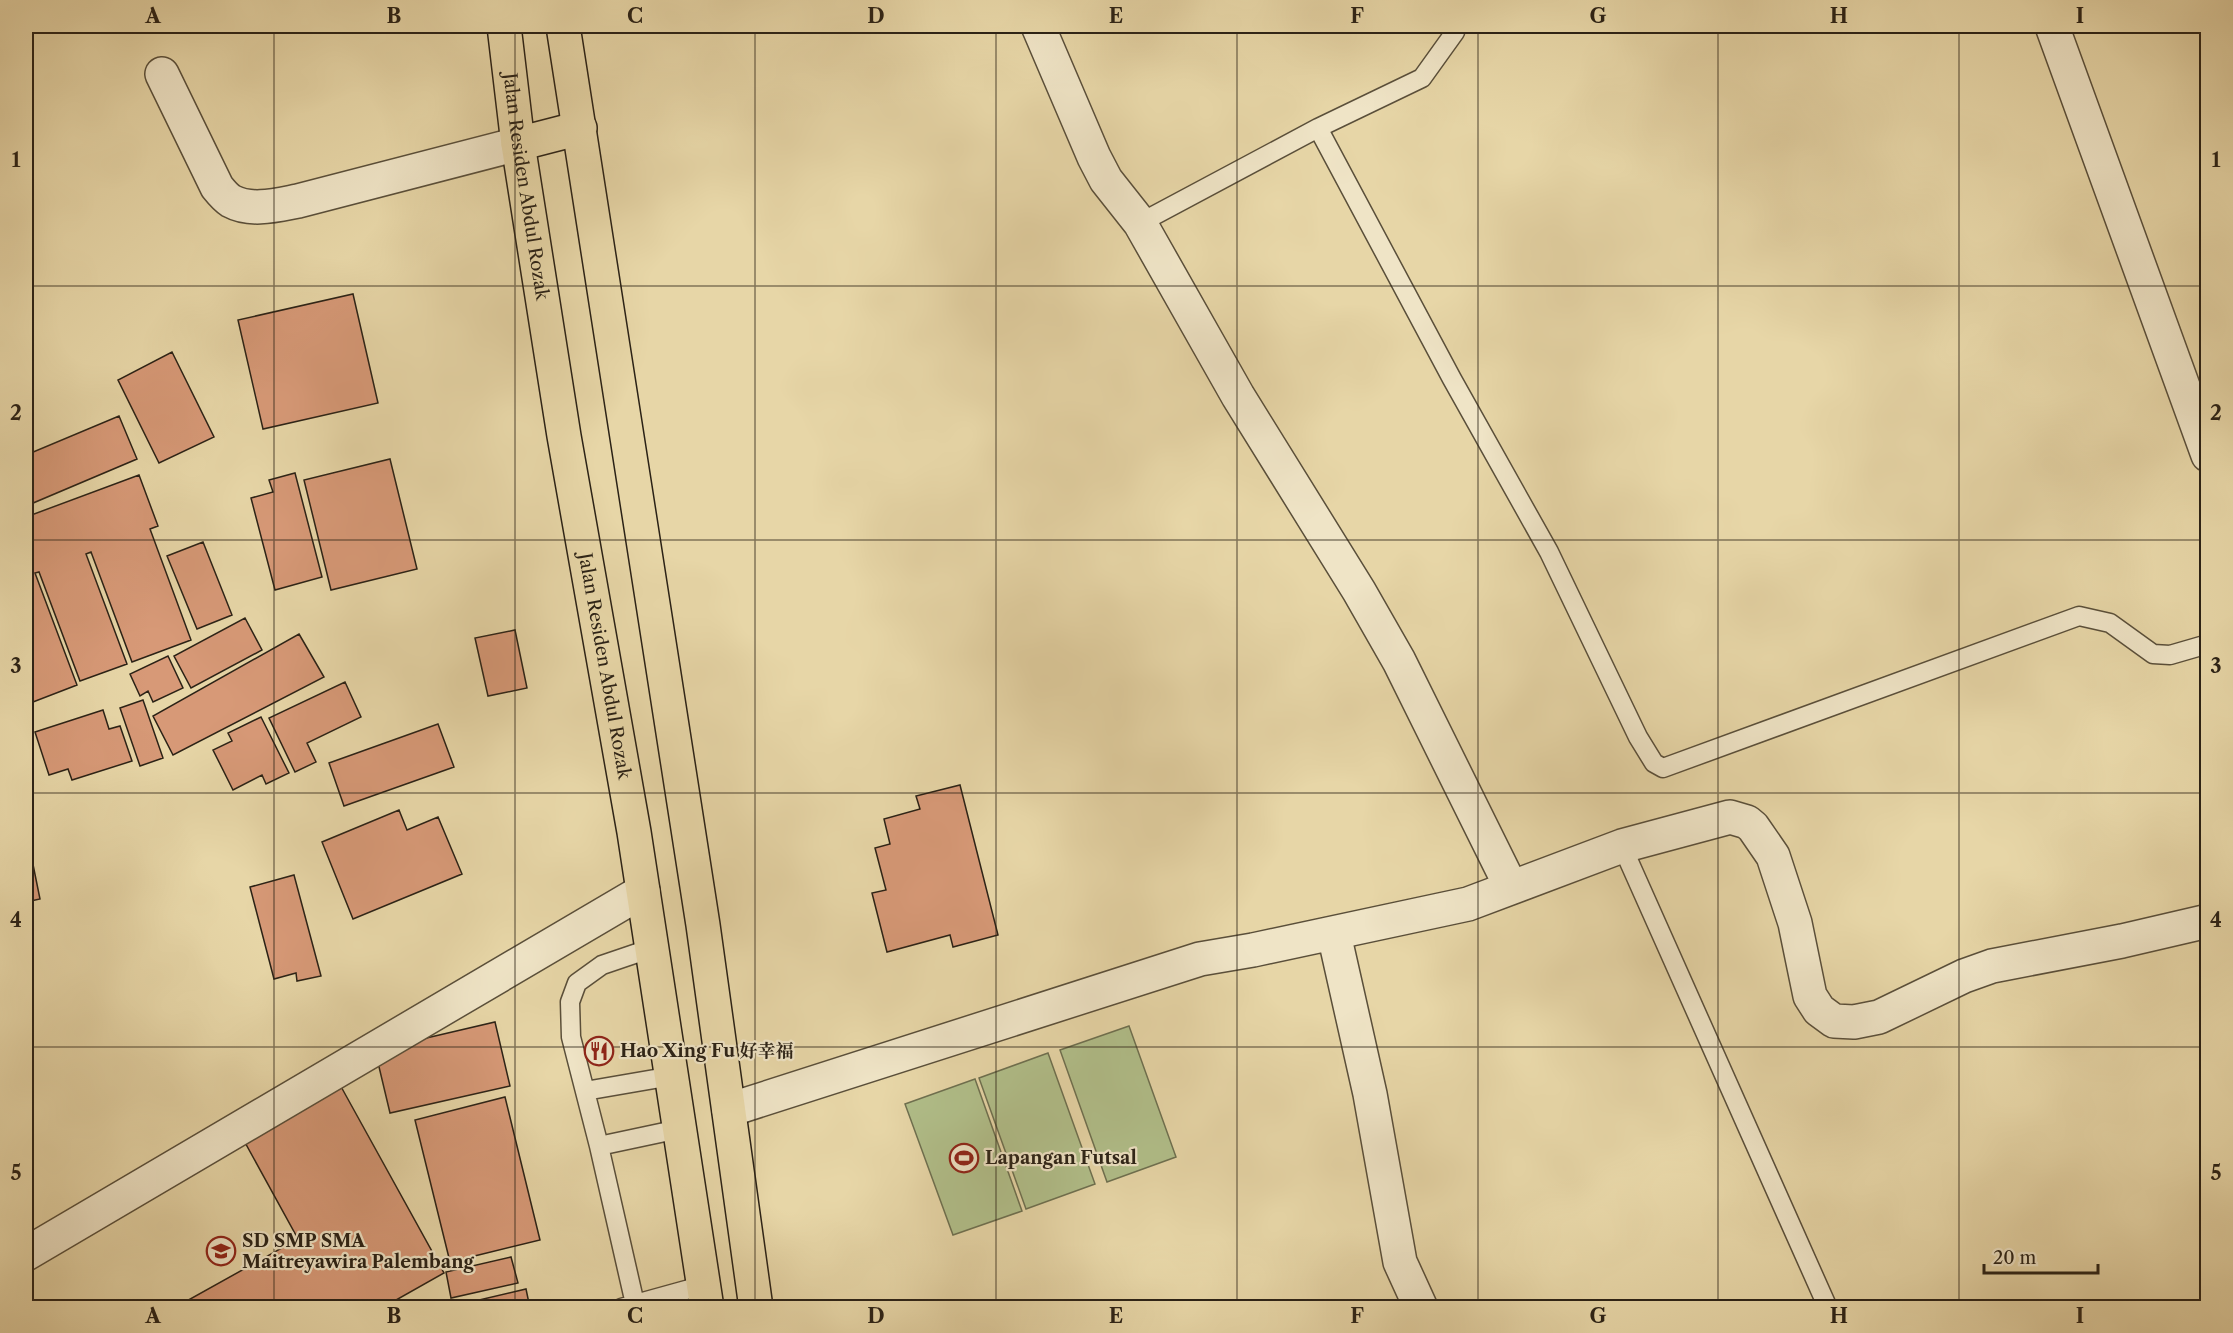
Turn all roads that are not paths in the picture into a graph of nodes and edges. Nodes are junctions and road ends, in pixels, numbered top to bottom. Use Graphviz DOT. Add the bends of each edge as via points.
graph roads {
  1 [pos="504,26"];
  2 [pos="563,26"];
  3 [pos="1038,26"];
  4 [pos="1455,26"];
  5 [pos="2052,26"];
  6 [pos="162,74"];
  7 [pos="580,128"];
  8 [pos="1318,128"];
  9 [pos="518,144"];
  10 [pos="1140,223"];
  11 [pos="2208,454"];
  12 [pos="2208,644"];
  13 [pos="1622,846"];
  14 [pos="1511,887"];
  15 [pos="643,891"];
  16 [pos="2208,921"];
  17 [pos="1334,934"];
  18 [pos="652,948"];
  19 [pos="672,1076"];
  20 [pos="585,1091"];
  21 [pos="729,1110"];
  22 [pos="679,1128"];
  23 [pos="599,1146"];
  24 [pos="26,1254"];
  25 [pos="705,1296"];
  26 [pos="628,1306"];
  27 [pos="756,1308"];
  28 [pos="1421,1308"];
  29 [pos="1828,1308"];
  1 -- 9 [label="highway, Jalan Residen Abdul Rozak"];
  2 -- 7 [label="highway"];
  3 -- 10 [label="street" via="1094,157 1106,180"];
  4 -- 8 [label="lane" via="1455,32 1422,78"];
  5 -- 11 [label="street"];
  6 -- 9 [label="street" via="217,187 230,200 247,206 297,201"];
  7 -- 9 [label="highway"];
  7 -- 21 [label="highway"];
  8 -- 10 [label="lane"];
  8 -- 12 [label="lane" via="1549,552 1654,763 1663,768 2079,616 2110,623 2153,654 2170,655"];
  9 -- 15 [label="highway, Jalan Residen Abdul Rozak"];
  10 -- 14 [label="street" via="1238,396 1400,661"];
  13 -- 14 [label="street"];
  13 -- 16 [label="street" via="1730,817 1747,822 1773,856 1788,897 1810,996 1826,1017 1843,1022 1879,1017 1992,966"];
  13 -- 29 [label="lane"];
  14 -- 17 [label="street" via="1468,904"];
  15 -- 18 [label="highway, Jalan Residen Abdul Rozak"];
  15 -- 24 [label="street"];
  17 -- 21 [label="street" via="1200,958"];
  17 -- 28 [label="street" via="1370,1094 1400,1262"];
  18 -- 19 [label="highway, Jalan Residen Abdul Rozak"];
  18 -- 20 [label="lane" via="602,965 576,983 570,1002 572,1037"];
  19 -- 20 [label="lane"];
  19 -- 22 [label="highway, Jalan Residen Abdul Rozak"];
  20 -- 23 [label="lane"];
  21 -- 27 [label="highway"];
  22 -- 23 [label="lane"];
  22 -- 25 [label="highway, Jalan Residen Abdul Rozak"];
  23 -- 26 [label="lane"];
  25 -- 26 [label="lane"];
}
